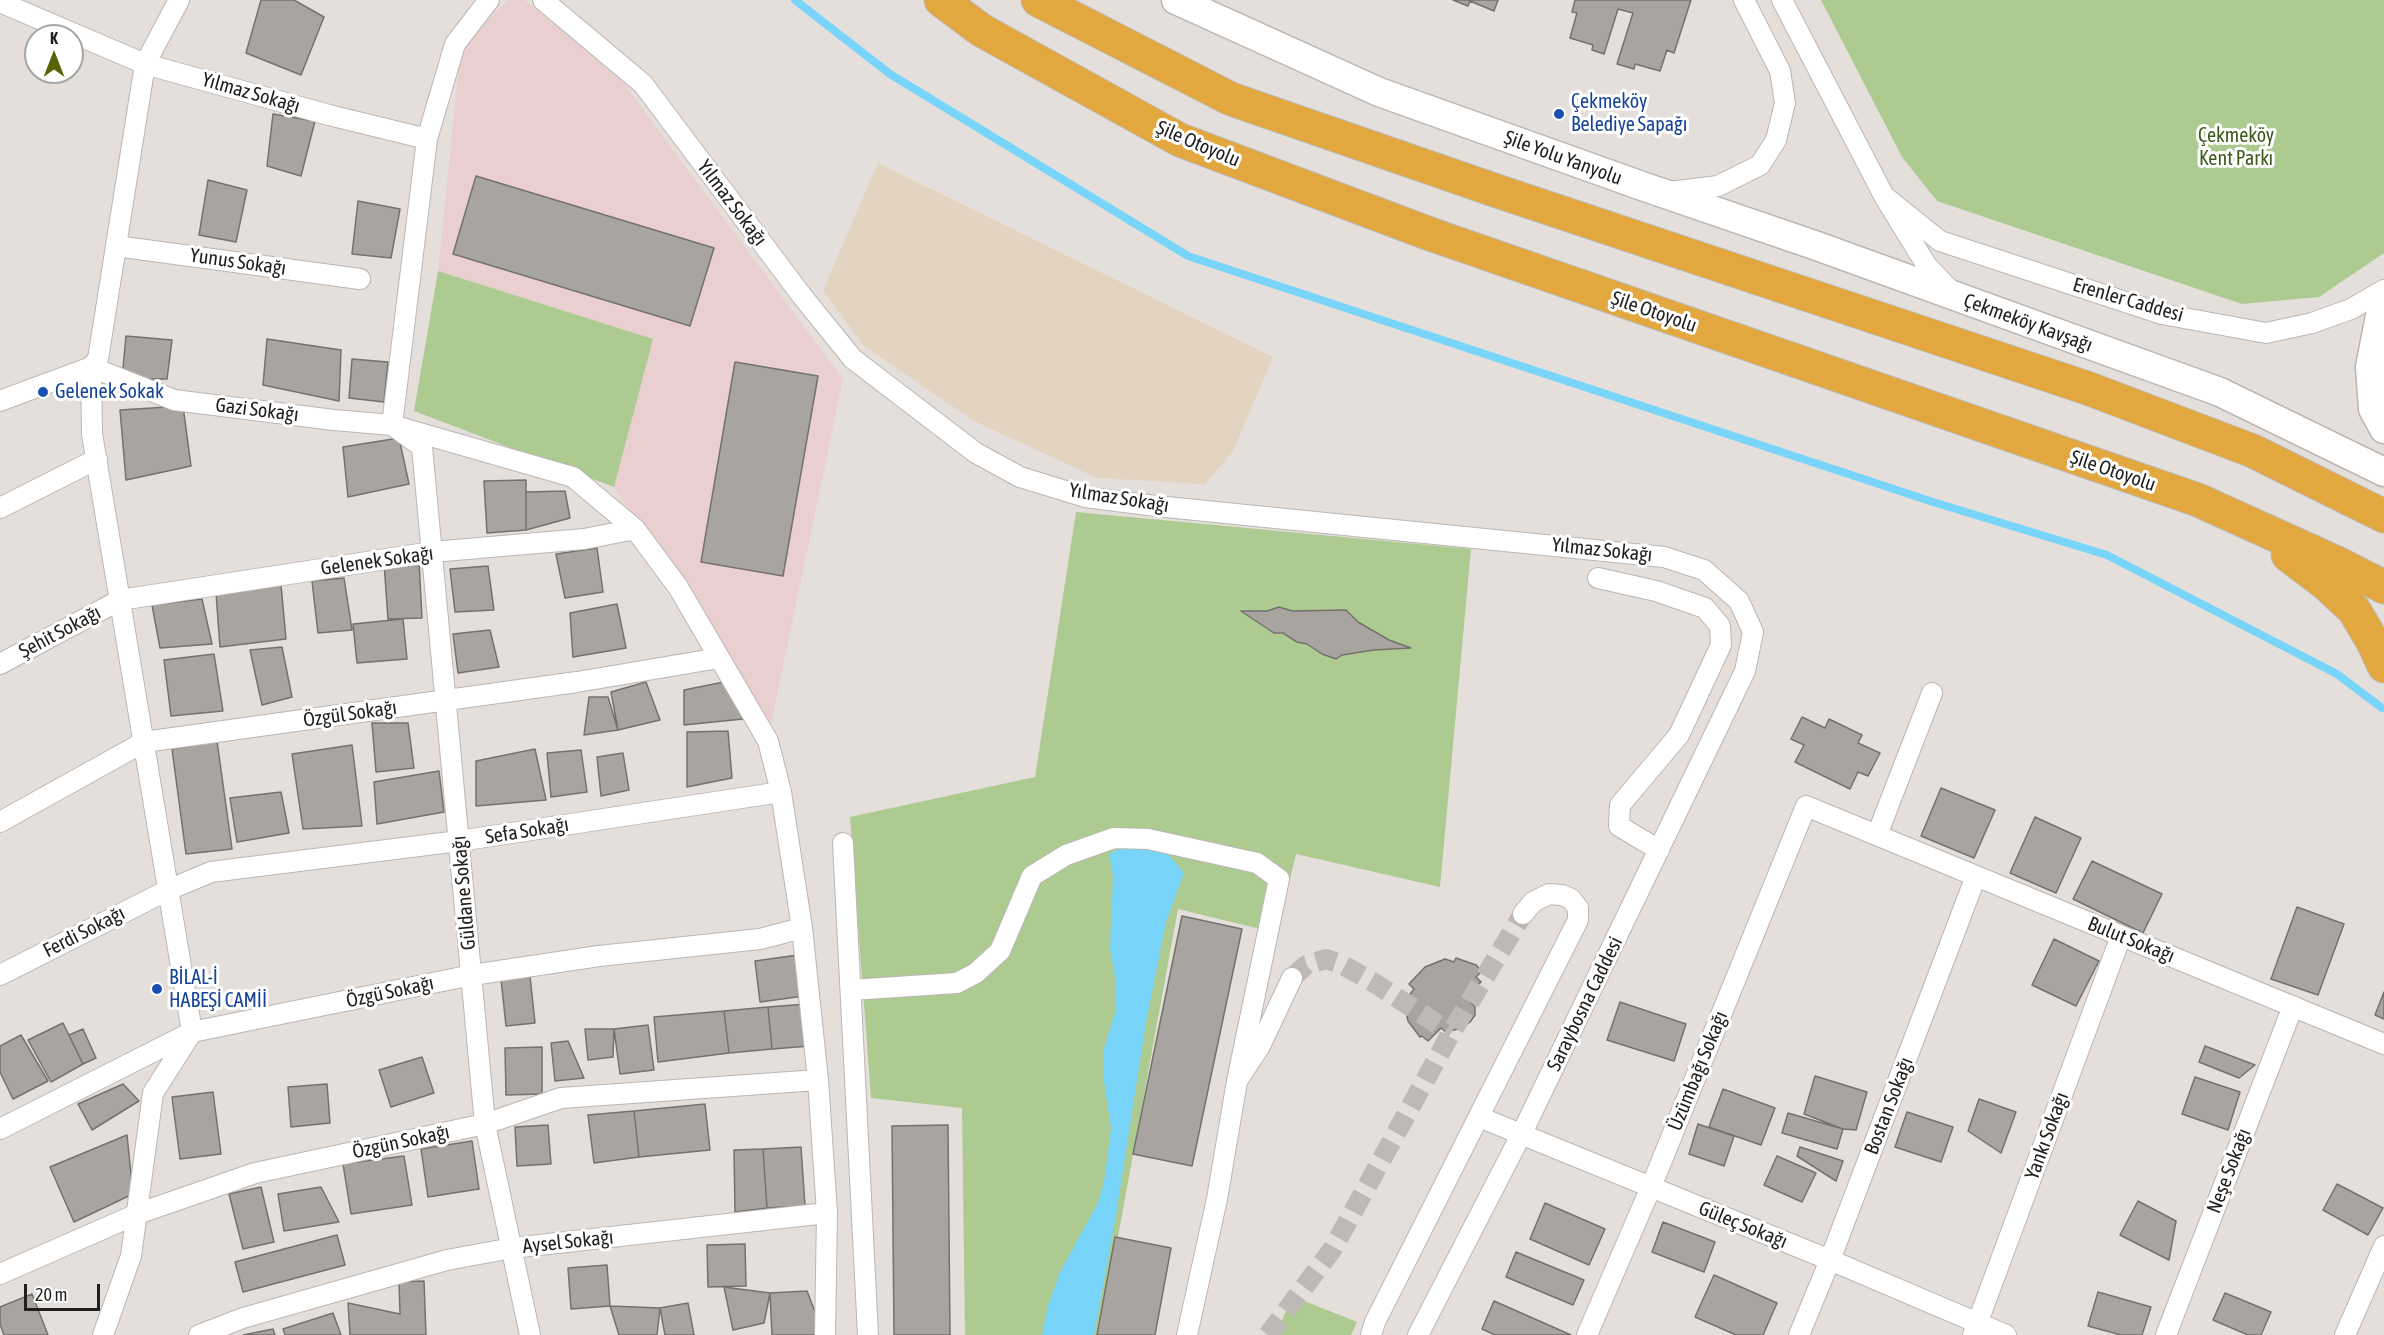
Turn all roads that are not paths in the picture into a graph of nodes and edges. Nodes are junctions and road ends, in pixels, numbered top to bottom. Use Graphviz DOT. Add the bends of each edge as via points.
graph roads {
  1 [pos="179,0"];
  2 [pos="489,0"];
  3 [pos="543,0"];
  4 [pos="941,0"];
  5 [pos="1038,0"];
  6 [pos="1176,0"];
  7 [pos="1744,0"];
  8 [pos="1782,0"];
  9 [pos="0,2"];
  10 [pos="31,7"];
  11 [pos="145,64"];
  12 [pos="427,139"];
  13 [pos="1663,193"];
  14 [pos="1884,196"];
  15 [pos="116,246"];
  16 [pos="360,279"];
  17 [pos="2384,290"];
  18 [pos="1957,297"];
  19 [pos="2384,310"];
  20 [pos="91,367"];
  21 [pos="0,401"];
  22 [pos="392,425"];
  23 [pos="2384,429"];
  24 [pos="97,459"];
  25 [pos="2384,472"];
  26 [pos="0,508"];
  27 [pos="2222,511"];
  28 [pos="2384,516"];
  29 [pos="635,529"];
  30 [pos="432,552"];
  31 [pos="1598,578"];
  32 [pos="2384,587"];
  33 [pos="120,600"];
  34 [pos="719,658"];
  35 [pos="0,664"];
  36 [pos="2384,666"];
  37 [pos="1745,670"];
  38 [pos="1932,693"];
  39 [pos="446,700"];
  40 [pos="144,742"];
  41 [pos="781,792"];
  42 [pos="1806,806"];
  43 [pos="0,822"];
  44 [pos="1877,836"];
  45 [pos="459,841"];
  46 [pos="843,843"];
  47 [pos="1659,850"];
  48 [pos="1976,876"];
  49 [pos="168,890"];
  50 [pos="1523,914"];
  51 [pos="802,928"];
  52 [pos="2121,936"];
  53 [pos="0,975"];
  54 [pos="472,975"];
  55 [pos="1292,978"];
  56 [pos="850,990"];
  57 [pos="2292,1006"];
  58 [pos="192,1032"];
  59 [pos="2384,1044"];
  60 [pos="818,1080"];
  61 [pos="1237,1081"];
  62 [pos="1479,1117"];
  63 [pos="486,1124"];
  64 [pos="0,1129"];
  65 [pos="1522,1133"];
  66 [pos="1651,1187"];
  67 [pos="827,1213"];
  68 [pos="137,1214"];
  69 [pos="2384,1246"];
  70 [pos="512,1248"];
  71 [pos="1830,1260"];
  72 [pos="0,1274"];
  73 [pos="1975,1329"];
  74 [pos="102,1335"];
  75 [pos="199,1335"];
  76 [pos="530,1335"];
  77 [pos="825,1335"];
  78 [pos="868,1335"];
  79 [pos="1187,1335"];
  80 [pos="1371,1335"];
  81 [pos="1418,1335"];
  82 [pos="1587,1335"];
  83 [pos="1799,1335"];
  84 [pos="2006,1335"];
  85 [pos="2166,1335"];
  86 [pos="2345,1335"];
  1 -- 11 [label="street"];
  2 -- 12 [label="street" via="456,44"];
  3 -- 37 [label="street, Yılmaz Sokağı" via="643,84 853,358 976,453 1020,477 1085,497 1664,557 1704,570 1739,601 1753,632"];
  4 -- 27 [label="highway, Şile Otoyolu" via="981,30 1180,140 1430,234"];
  5 -- 28 [label="highway" via="1231,99 2087,388 2253,451"];
  6 -- 13 [label="main road, Şile Yolu Yanyolu" via="1379,92"];
  7 -- 13 [label="street" via="1780,71 1785,103 1776,140 1760,165 1718,186"];
  8 -- 14 [label="street, Çekmeköy Kavşağı"];
  9 -- 10 [label="street, Yılmaz Sokağı"];
  10 -- 11 [label="street, Yılmaz Sokağı"];
  11 -- 12 [label="street, Yılmaz Sokağı"];
  11 -- 15 [label="street"];
  12 -- 22 [label="street"];
  13 -- 18 [label="main road, Şile Yolu Yanyolu"];
  14 -- 17 [label="street, Erenler Caddesi" via="1940,241 2162,314 2266,333 2351,309"];
  14 -- 18 [label="street, Çekmeköy Kavşağı" via="1927,267"];
  15 -- 16 [label="street, Yunus Sokağı"];
  15 -- 20 [label="street" via="98,359"];
  18 -- 25 [label="main road, Çekmeköy Kavşağı" via="2220,392"];
  19 -- 23 [label="main road" via="2370,367 2373,409"];
  20 -- 21 [label="street"];
  20 -- 22 [label="street, Gazi Sokağı" via="174,400"];
  20 -- 24 [label="street" via="92,434"];
  22 -- 29 [label="street, Gazi Sokağı" via="573,477"];
  22 -- 30 [label="street, Güldane Sokağı" via="422,447"];
  24 -- 26 [label="street"];
  24 -- 33 [label="street"];
  27 -- 32 [label="highway, Şile Otoyolu"];
  27 -- 36 [label="highway" via="2325,583 2354,610"];
  29 -- 30 [label="street, Gelenek Sokağı" via="584,539"];
  29 -- 34 [label="street, Gazi Sokağı" via="678,586"];
  30 -- 33 [label="street, Gelenek Sokağı"];
  30 -- 39 [label="street, Güldane Sokağı"];
  31 -- 47 [label="street" via="1656,591 1705,608 1720,626 1721,645 1679,735 1620,805 1619,826"];
  33 -- 35 [label="street, Şehit Sokağı"];
  33 -- 40 [label="street"];
  34 -- 39 [label="street, Özgül Sokağı"];
  34 -- 41 [label="street, Gazi Sokağı" via="768,741"];
  37 -- 47 [label="street, Saraybosna Caddesi"];
  38 -- 44 [label="street"];
  39 -- 40 [label="street, Özgül Sokağı"];
  39 -- 45 [label="street, Güldane Sokağı"];
  40 -- 43 [label="street, Özgül Sokağı"];
  40 -- 49 [label="street"];
  41 -- 45 [label="street, Sefa Sokağı"];
  41 -- 51 [label="street, Gazi Sokağı"];
  42 -- 44 [label="street, Bulut Sokağı"];
  42 -- 66 [label="street, Üzümbağı Sokağı"];
  44 -- 48 [label="street, Bulut Sokağı"];
  45 -- 49 [label="street, Sefa Sokağı" via="212,872"];
  45 -- 54 [label="street, Güldane Sokağı"];
  46 -- 56 [label="street"];
  47 -- 65 [label="street, Saraybosna Caddesi"];
  48 -- 52 [label="street, Bulut Sokağı"];
  48 -- 71 [label="street, Bostan Sokağı"];
  49 -- 53 [label="street, Ferdi Sokağı"];
  49 -- 58 [label="street"];
  50 -- 62 [label="street" via="1533,902 1549,894 1571,899 1578,908 1578,920"];
  51 -- 54 [label="street, Özgü Sokağı" via="760,939 599,956"];
  51 -- 60 [label="street, Gazi Sokağı"];
  52 -- 57 [label="street, Bulut Sokağı"];
  52 -- 73 [label="street, Yankı Sokağı"];
  54 -- 58 [label="street, Özgü Sokağı"];
  54 -- 63 [label="street, Güldane Sokağı"];
  55 -- 61 [label="street" via="1260,1046"];
  56 -- 61 [label="street" via="957,983 976,973 1000,951 1032,876 1066,855 1114,838 1148,839 1257,863 1279,879"];
  56 -- 78 [label="street"];
  57 -- 59 [label="street, Bulut Sokağı"];
  57 -- 85 [label="street, Neşe Sokağı"];
  58 -- 64 [label="street, Özgü Sokağı"];
  58 -- 68 [label="street" via="153,1093"];
  60 -- 63 [label="street, Özgün Sokağı" via="561,1098"];
  60 -- 67 [label="street, Gazi Sokağı"];
  61 -- 79 [label="street" via="1217,1199"];
  62 -- 65 [label="street, Güleç Sokağı"];
  62 -- 80 [label="street"];
  63 -- 68 [label="street, Özgün Sokağı" via="255,1173"];
  63 -- 70 [label="street, Güldane Sokağı"];
  65 -- 66 [label="street, Güleç Sokağı"];
  65 -- 81 [label="street, Saraybosna Caddesi"];
  66 -- 71 [label="street, Güleç Sokağı"];
  66 -- 82 [label="street, Üzümbağı Sokağı"];
  67 -- 70 [label="street, Aysel Sokağı"];
  67 -- 77 [label="street"];
  68 -- 72 [label="street, Özgün Sokağı"];
  68 -- 74 [label="street" via="131,1256"];
  69 -- 86 [label="street"];
  70 -- 75 [label="street, Aysel Sokağı" via="436,1263 243,1318"];
  70 -- 76 [label="street, Güldane Sokağı"];
  71 -- 73 [label="street, Güleç Sokağı"];
  71 -- 83 [label="street, Bostan Sokağı"];
  73 -- 84 [label="street, Güleç Sokağı"];
}
